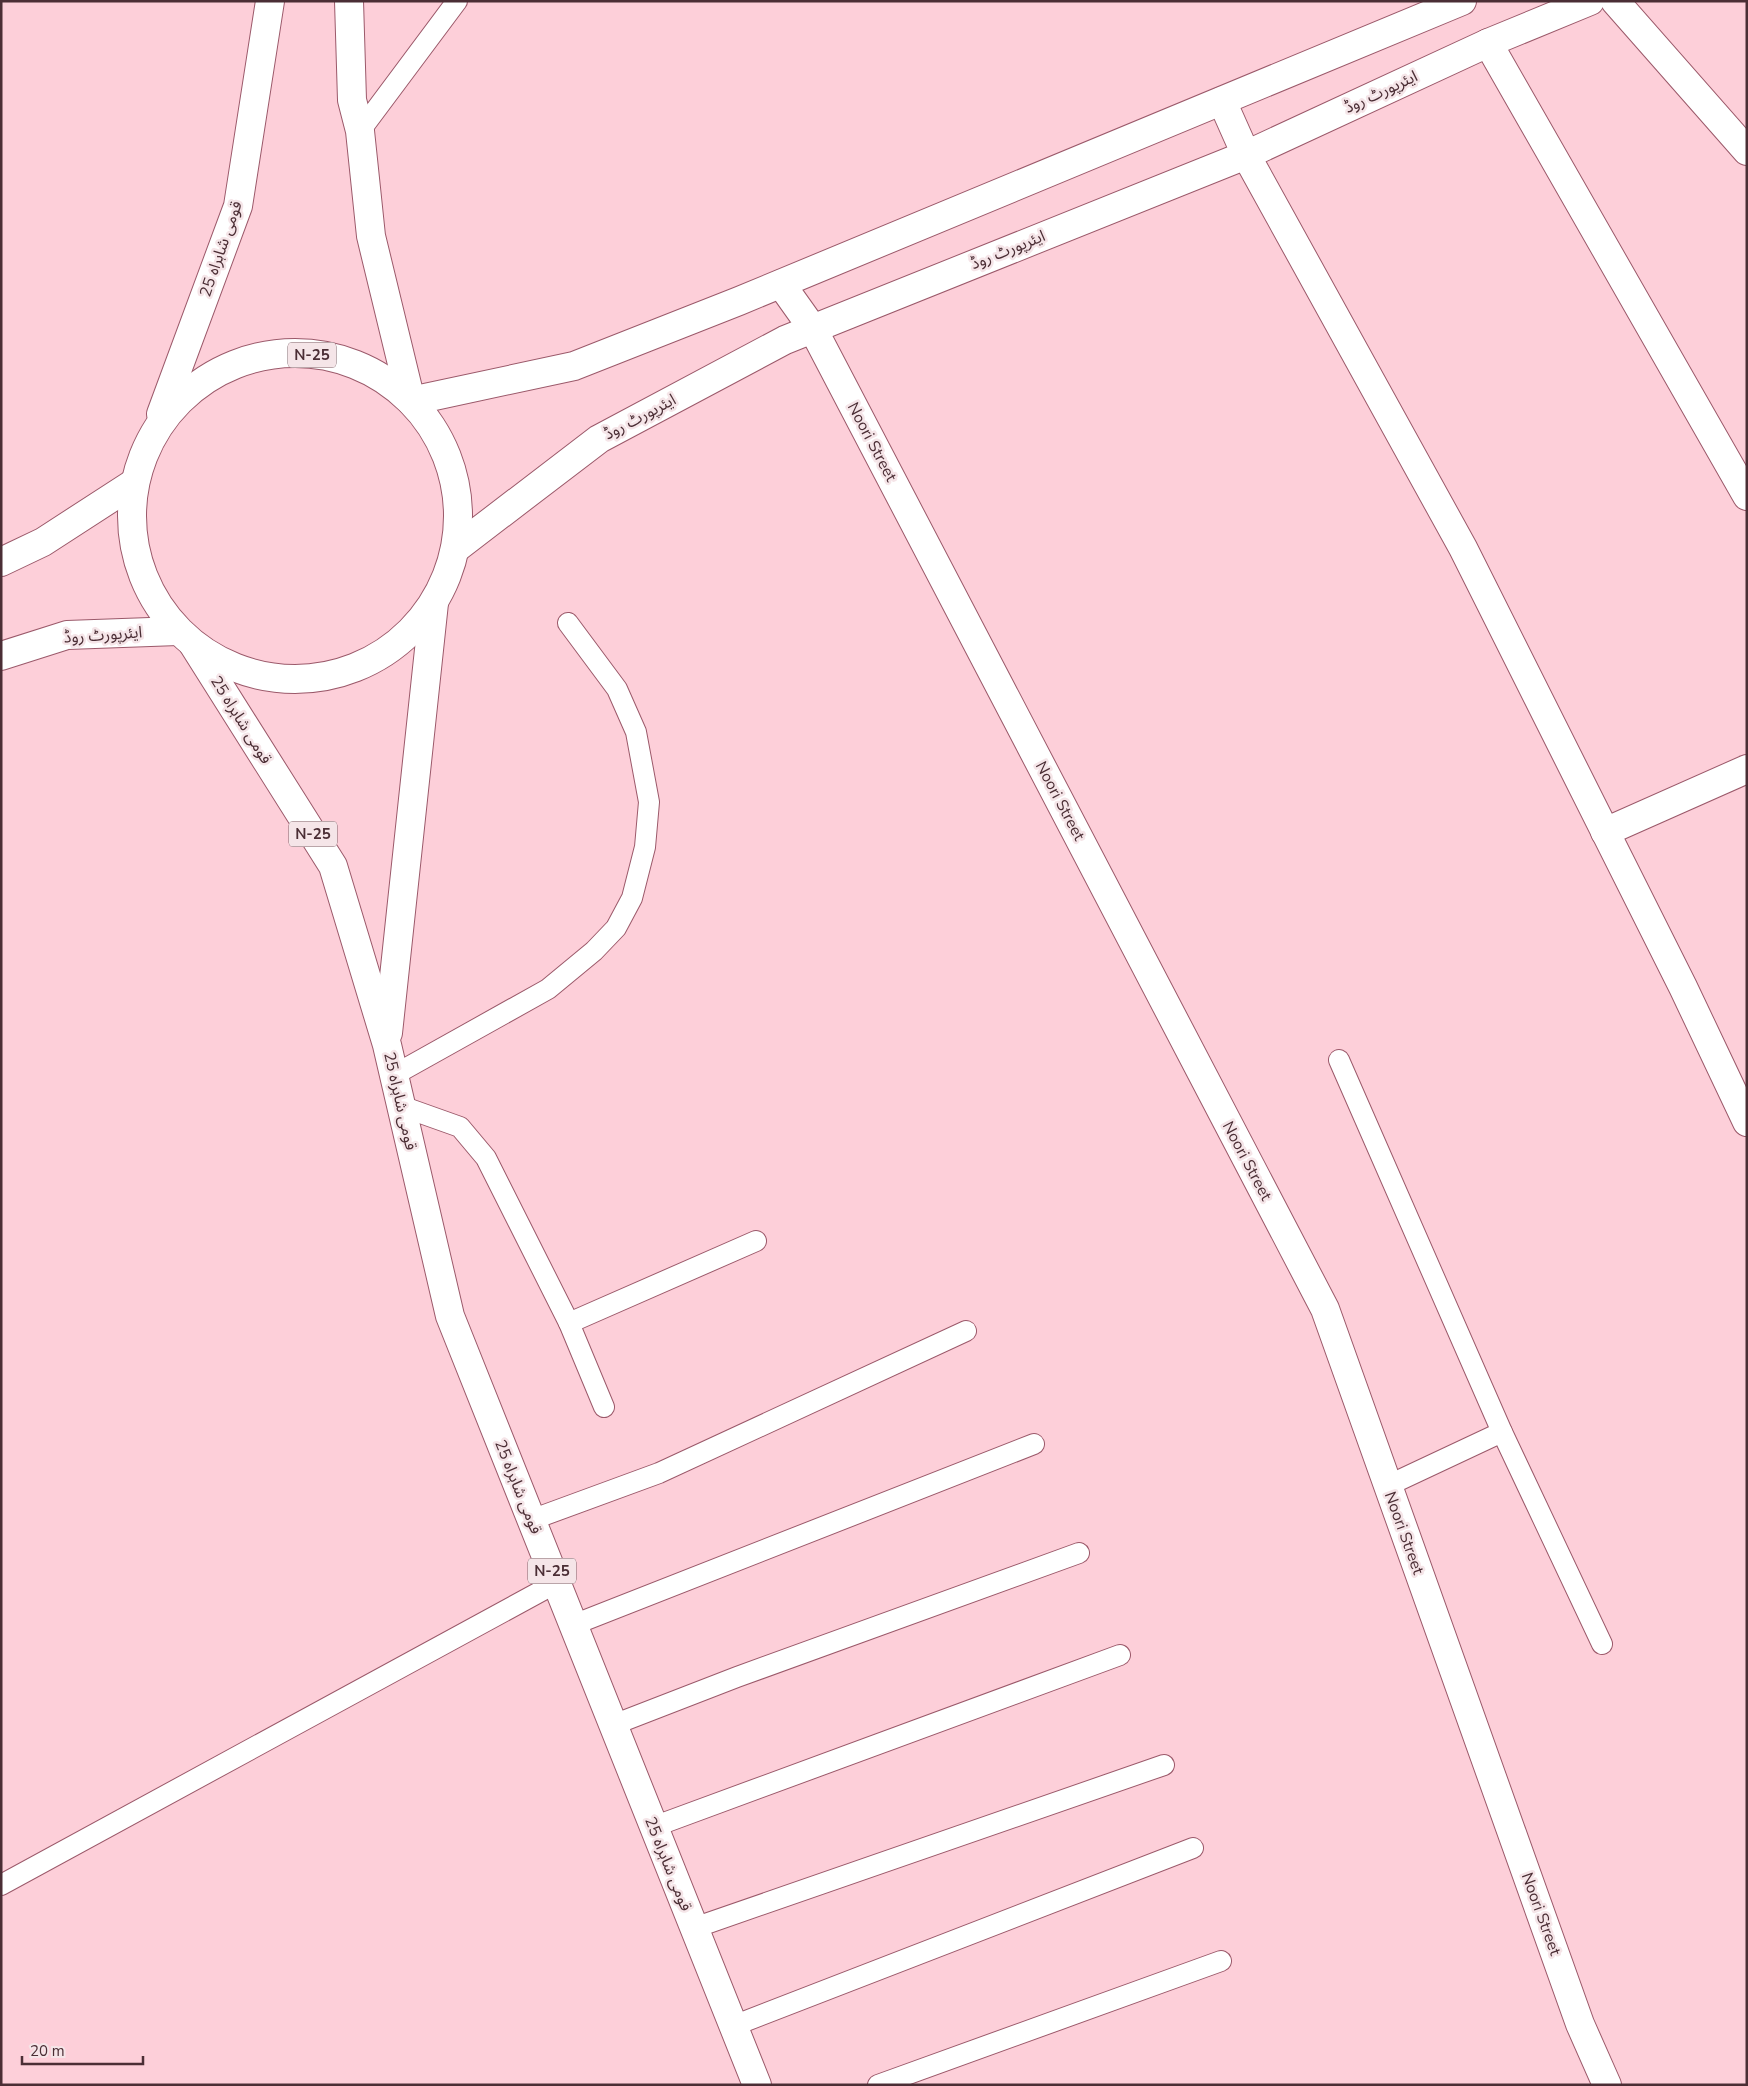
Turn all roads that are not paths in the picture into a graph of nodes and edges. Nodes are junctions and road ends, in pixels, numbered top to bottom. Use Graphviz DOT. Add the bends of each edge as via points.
graph roads {
  1 [pos="270,1"];
  2 [pos="349,1"];
  3 [pos="457,1"];
  4 [pos="1462,1"];
  5 [pos="1590,1"];
  6 [pos="1615,1"];
  7 [pos="1488,43"];
  8 [pos="1222,101"];
  9 [pos="360,131"];
  10 [pos="1747,151"];
  11 [pos="1246,155"];
  12 [pos="781,284"];
  13 [pos="813,329"];
  14 [pos="411,401"];
  15 [pos="154,432"];
  16 [pos="134,483"];
  17 [pos="1747,496"];
  18 [pos="455,549"];
  19 [pos="1,562"];
  20 [pos="434,603"];
  21 [pos="568,623"];
  22 [pos="185,637"];
  23 [pos="1,656"];
  24 [pos="1747,769"];
  25 [pos="1605,832"];
  26 [pos="387,1045"];
  27 [pos="1339,1060"];
  28 [pos="394,1075"];
  29 [pos="401,1106"];
  30 [pos="1747,1122"];
  31 [pos="756,1241"];
  32 [pos="569,1323"];
  33 [pos="966,1331"];
  34 [pos="604,1407"];
  35 [pos="1502,1432"];
  36 [pos="1034,1444"];
  37 [pos="1387,1486"];
  38 [pos="532,1520"];
  39 [pos="1079,1553"];
  40 [pos="556,1583"];
  41 [pos="573,1625"];
  42 [pos="1602,1644"];
  43 [pos="1120,1655"];
  44 [pos="613,1725"];
  45 [pos="1164,1765"];
  46 [pos="653,1827"];
  47 [pos="1193,1848"];
  48 [pos="1,1885"];
  49 [pos="694,1928"];
  50 [pos="1221,1961"];
  51 [pos="733,2026"];
  52 [pos="757,2085"];
  53 [pos="878,2085"];
  54 [pos="1607,2085"];
  1 -- 15 [label="main road, قومی شاہراہ 25 / N-25" via="238,206"];
  2 -- 9 [label="main road, قومی شاہراہ 25 / N-25" via="352,100"];
  3 -- 9 [label="lane"];
  4 -- 8 [label="main road"];
  5 -- 7 [label="main road, ایئرپورٹ روڈ"];
  6 -- 10 [label="main road"];
  7 -- 11 [label="main road, ایئرپورٹ روڈ"];
  7 -- 17 [label="main road"];
  8 -- 11 [label="main road"];
  8 -- 12 [label="main road"];
  9 -- 14 [label="main road, قومی شاہراہ 25 / N-25" via="371,236"];
  11 -- 13 [label="main road, ایئرپورٹ روڈ"];
  11 -- 25 [label="main road" via="1463,548"];
  12 -- 13 [label="main road, Noori Street"];
  12 -- 14 [label="main road" via="574,366"];
  13 -- 18 [label="main road, ایئرپورٹ روڈ" via="785,340 599,439"];
  13 -- 37 [label="main road, Noori Street" via="1325,1309"];
  14 -- 15 [label="main road, قومی شاہراہ 25 / N-25" via="371,372 334,358 275,354 227,366 185,393"];
  14 -- 18 [label="main road, قومی شاہراہ 25 / N-25" via="442,445 458,496"];
  15 -- 16 [label="main road, قومی شاہراہ 25 / N-25"];
  16 -- 19 [label="main road" via="43,542"];
  16 -- 22 [label="main road, قومی شاہراہ 25 / N-25" via="130,523 137,563 154,599"];
  18 -- 20 [label="main road, قومی شاہراہ 25 / N-25" via="447,577"];
  20 -- 22 [label="main road, قومی شاہراہ 25 / N-25" via="404,639 382,654 367,664 323,678 277,679 233,667"];
  20 -- 26 [label="main road, قومی شاہراہ 25 / N-25"];
  21 -- 28 [label="lane" via="617,689 636,732 649,802 645,847 632,898 616,928 548,989"];
  22 -- 23 [label="main road, ایئرپورٹ روڈ" via="67,635"];
  22 -- 26 [label="main road, قومی شاہراہ 25 / N-25" via="334,866"];
  24 -- 25 [label="main road"];
  25 -- 30 [label="main road"];
  26 -- 28 [label="main road, قومی شاہراہ 25 / N-25"];
  27 -- 35 [label="lane"];
  28 -- 29 [label="main road, قومی شاہراہ 25 / N-25"];
  29 -- 32 [label="lane" via="460,1127 486,1158"];
  29 -- 38 [label="main road, قومی شاہراہ 25 / N-25" via="450,1316"];
  31 -- 32 [label="lane"];
  32 -- 34 [label="lane"];
  33 -- 38 [label="lane" via="659,1473"];
  35 -- 37 [label="lane"];
  35 -- 42 [label="lane"];
  36 -- 41 [label="lane"];
  37 -- 54 [label="main road, Noori Street" via="1580,2024"];
  38 -- 40 [label="main road, قومی شاہراہ 25 / N-25"];
  39 -- 44 [label="lane"];
  40 -- 41 [label="main road, قومی شاہراہ 25 / N-25"];
  40 -- 48 [label="lane"];
  41 -- 44 [label="main road, قومی شاہراہ 25 / N-25"];
  43 -- 46 [label="lane"];
  44 -- 46 [label="main road, قومی شاہراہ 25 / N-25"];
  45 -- 49 [label="lane"];
  46 -- 49 [label="main road, قومی شاہراہ 25 / N-25"];
  47 -- 51 [label="lane"];
  49 -- 51 [label="main road, قومی شاہراہ 25 / N-25"];
  50 -- 53 [label="lane"];
  51 -- 52 [label="main road, قومی شاہراہ 25 / N-25"];
}
